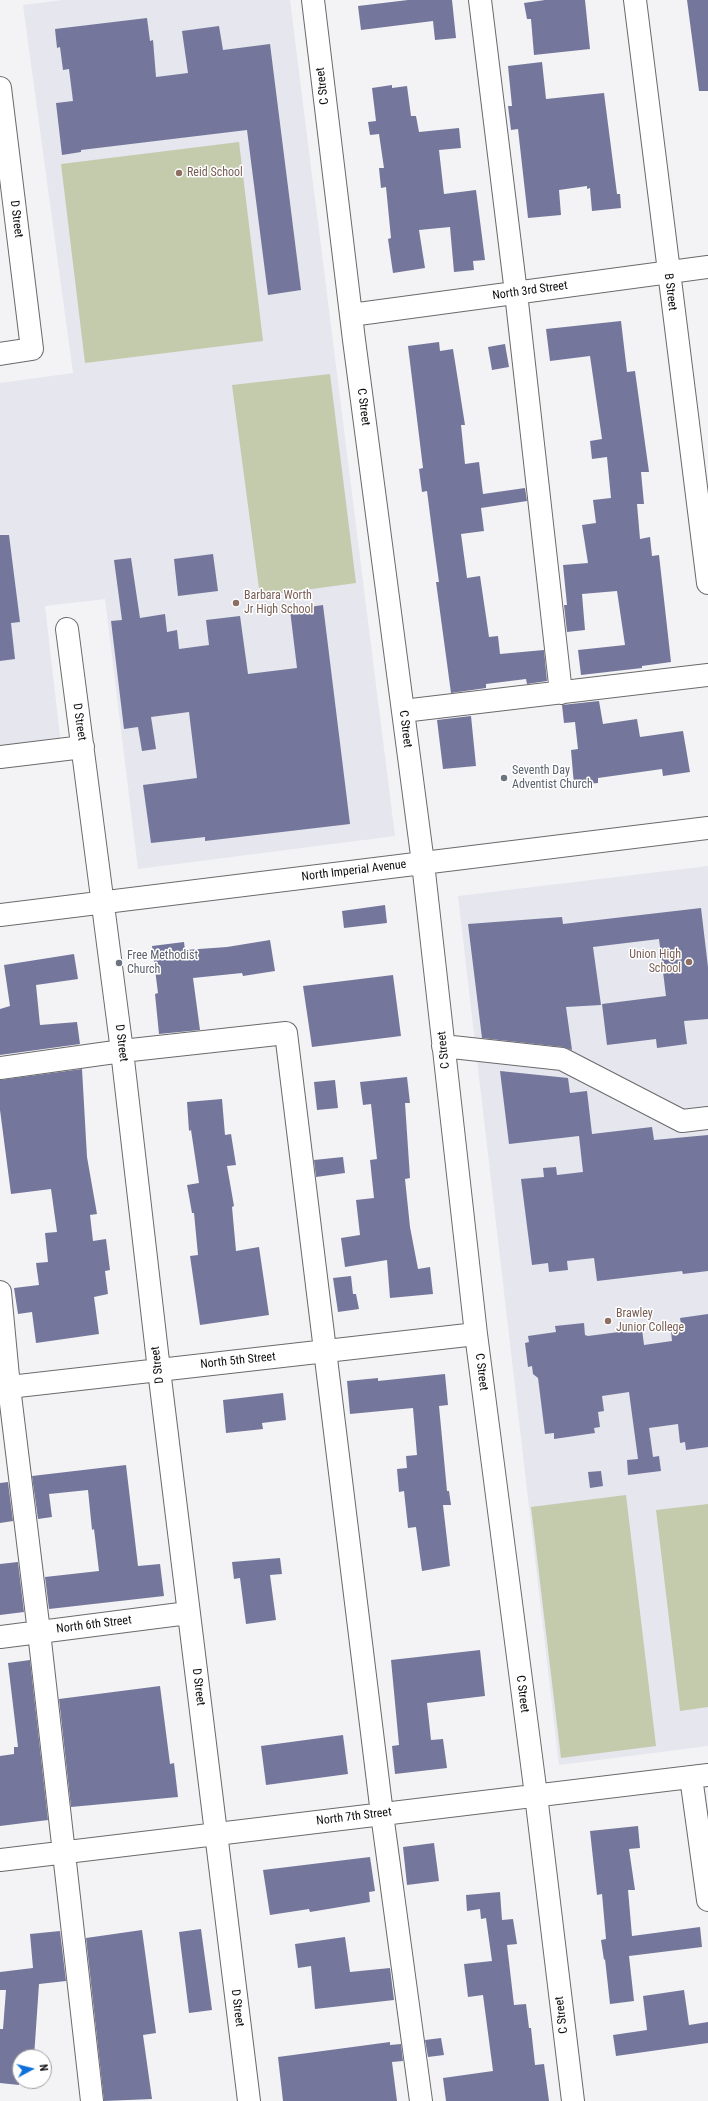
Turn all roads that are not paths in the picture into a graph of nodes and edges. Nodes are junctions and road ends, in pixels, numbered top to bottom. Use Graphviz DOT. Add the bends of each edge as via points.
graph roads {
  1 [pos="313,0"];
  2 [pos="480,0"];
  3 [pos="635,0"];
  4 [pos="0,88"];
  5 [pos="708,267"];
  6 [pos="668,272"];
  7 [pos="516,293"];
  8 [pos="351,315"];
  9 [pos="0,354"];
  10 [pos="708,583"];
  11 [pos="67,629"];
  12 [pos="708,675"];
  13 [pos="560,692"];
  14 [pos="403,711"];
  15 [pos="83,746"];
  16 [pos="0,757"];
  17 [pos="708,828"];
  18 [pos="423,863"];
  19 [pos="103,902"];
  20 [pos="0,915"];
  21 [pos="443,1046"];
  22 [pos="122,1051"];
  23 [pos="0,1068"];
  24 [pos="708,1118"];
  25 [pos="0,1292"];
  26 [pos="476,1334"];
  27 [pos="324,1351"];
  28 [pos="158,1370"];
  29 [pos="5,1387"];
  30 [pos="188,1613"];
  31 [pos="39,1632"];
  32 [pos="0,1637"];
  33 [pos="699,1776"];
  34 [pos="536,1795"];
  35 [pos="382,1814"];
  36 [pos="216,1834"];
  37 [pos="64,1853"];
  38 [pos="0,1860"];
  39 [pos="708,1900"];
  40 [pos="92,2101"];
  41 [pos="249,2101"];
  42 [pos="421,2101"];
  43 [pos="573,2101"];
  1 -- 8 [label="street, C Street"];
  2 -- 7 [label="street"];
  3 -- 6 [label="street, B Street"];
  4 -- 9 [label="street, D Street" via="32,350"];
  5 -- 6 [label="street, North 3rd Street"];
  6 -- 7 [label="street, North 3rd Street"];
  6 -- 10 [label="street, B Street"];
  7 -- 8 [label="street, North 3rd Street"];
  7 -- 13 [label="street"];
  8 -- 14 [label="street, C Street"];
  11 -- 15 [label="street, D Street"];
  12 -- 13 [label="street"];
  13 -- 14 [label="street"];
  14 -- 18 [label="street, C Street"];
  15 -- 16 [label="street"];
  15 -- 19 [label="street, D Street"];
  17 -- 18 [label="street, North Imperial Avenue"];
  18 -- 19 [label="street, North Imperial Avenue"];
  18 -- 21 [label="street, C Street"];
  19 -- 20 [label="street, North Imperial Avenue"];
  19 -- 22 [label="street, D Street"];
  21 -- 24 [label="street" via="562,1060 682,1121"];
  21 -- 26 [label="street, C Street"];
  22 -- 23 [label="street"];
  22 -- 27 [label="street" via="286,1033"];
  22 -- 28 [label="street, D Street"];
  25 -- 29 [label="street"];
  26 -- 27 [label="street, North 5th Street"];
  26 -- 34 [label="street, C Street"];
  27 -- 28 [label="street, North 5th Street"];
  27 -- 35 [label="street"];
  28 -- 29 [label="street, North 5th Street"];
  28 -- 30 [label="street, D Street"];
  29 -- 31 [label="street"];
  30 -- 31 [label="street, North 6th Street"];
  30 -- 36 [label="street, D Street"];
  31 -- 32 [label="street, North 6th Street"];
  31 -- 37 [label="street"];
  33 -- 34 [label="street, North 7th Street"];
  33 -- 39 [label="street"];
  34 -- 35 [label="street, North 7th Street"];
  34 -- 43 [label="street, C Street"];
  35 -- 36 [label="street, North 7th Street"];
  35 -- 42 [label="street"];
  36 -- 37 [label="street, North 7th Street"];
  36 -- 41 [label="street, D Street"];
  37 -- 38 [label="street, North 7th Street"];
  37 -- 40 [label="street"];
}
